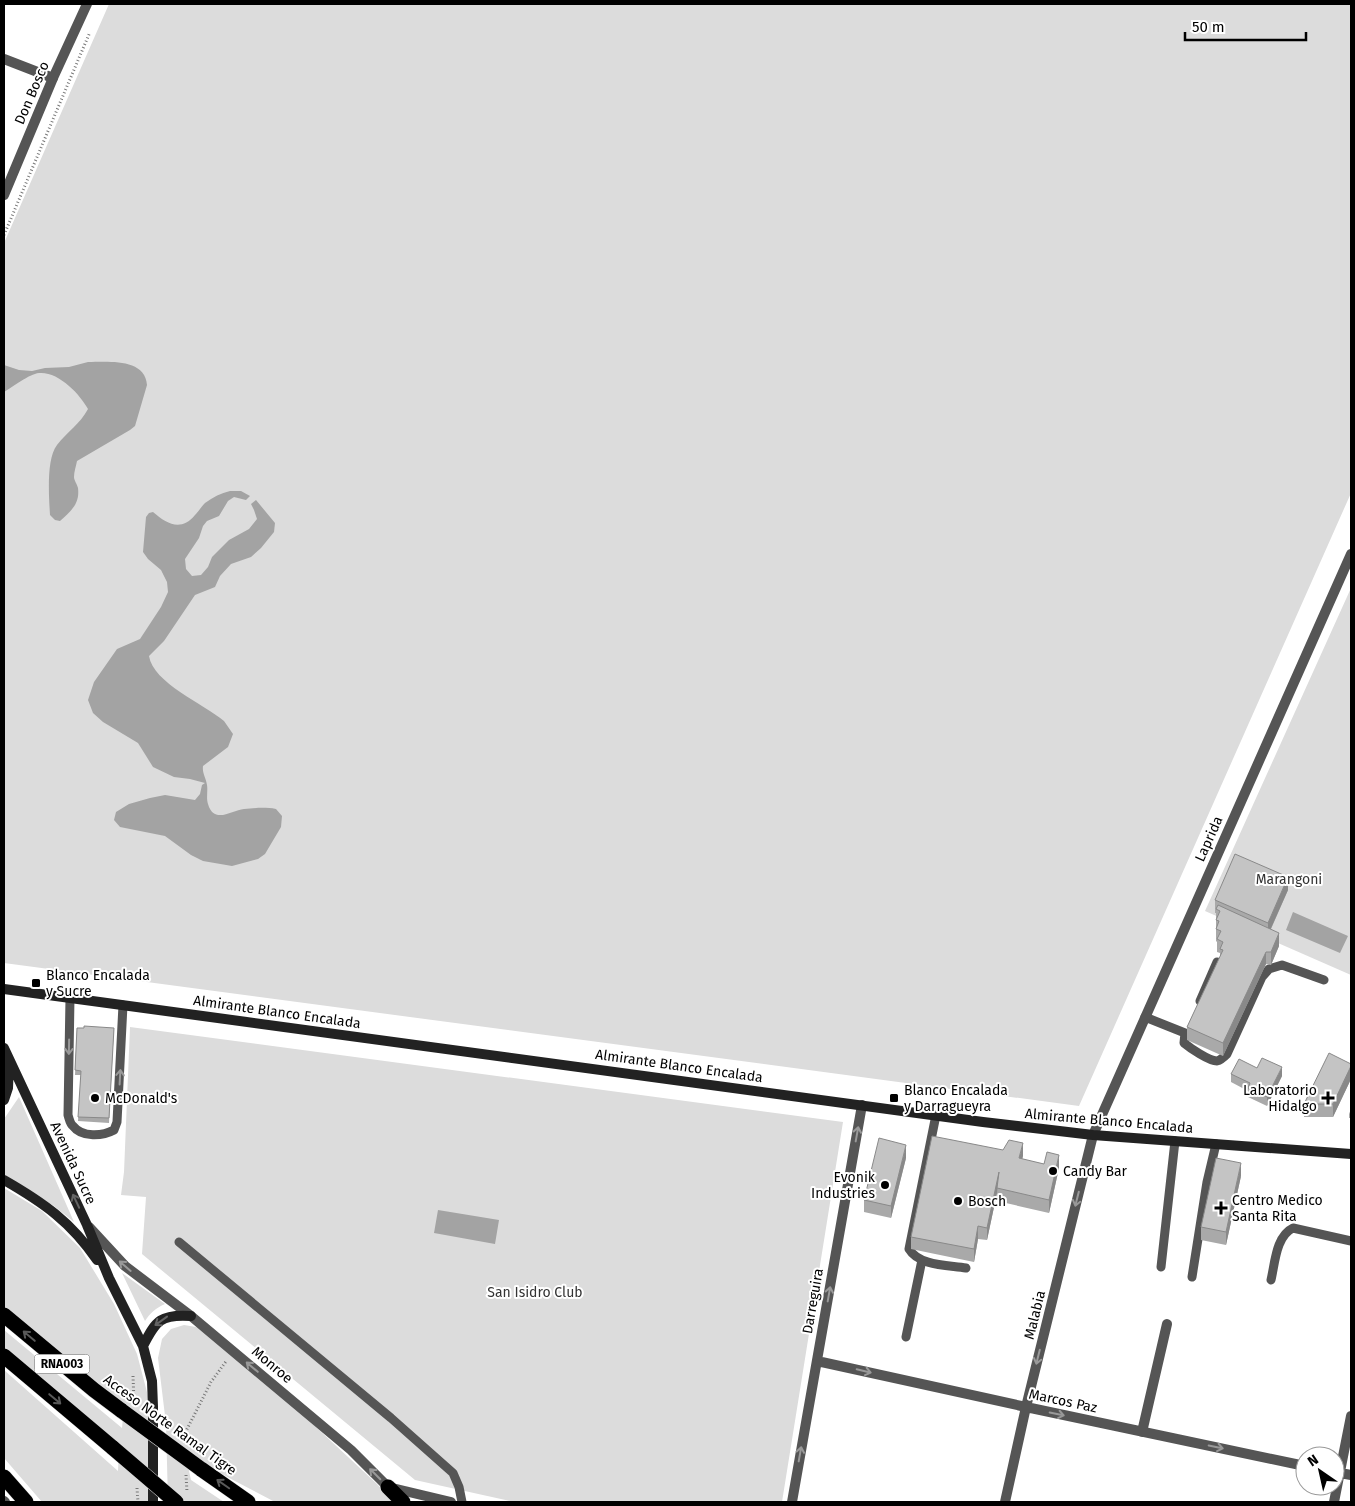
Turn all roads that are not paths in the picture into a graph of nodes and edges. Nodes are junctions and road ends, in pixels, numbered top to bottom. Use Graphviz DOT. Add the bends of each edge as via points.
graph roads {
  1 [pos="87,4"];
  2 [pos="4,59"];
  3 [pos="53,78"];
  4 [pos="4,195"];
  5 [pos="1351,554"];
  6 [pos="1217,962"];
  7 [pos="1324,980"];
  8 [pos="4,989"];
  9 [pos="70,998"];
  10 [pos="123,1005"];
  11 [pos="1197,1006"];
  12 [pos="1145,1017"];
  13 [pos="1189,1024"];
  14 [pos="1185,1033"];
  15 [pos="4,1048"];
  16 [pos="9,1062"];
  17 [pos="4,1100"];
  18 [pos="862,1105"];
  19 [pos="936,1115"];
  20 [pos="1092,1135"];
  21 [pos="1176,1141"];
  22 [pos="1216,1144"];
  23 [pos="1351,1154"];
  24 [pos="4,1180"];
  25 [pos="87,1225"];
  26 [pos="179,1242"];
  27 [pos="1351,1242"];
  28 [pos="922,1260"];
  29 [pos="1161,1267"];
  30 [pos="966,1268"];
  31 [pos="1192,1277"];
  32 [pos="109,1278"];
  33 [pos="1271,1280"];
  34 [pos="4,1315"];
  35 [pos="191,1316"];
  36 [pos="1167,1324"];
  37 [pos="906,1337"];
  38 [pos="143,1346"];
  39 [pos="4,1356"];
  40 [pos="817,1361"];
  41 [pos="1026,1408"];
  42 [pos="1351,1416"];
  43 [pos="1142,1432"];
  44 [pos="1344,1446"];
  45 [pos="1295,1464"];
  46 [pos="4,1477"];
  47 [pos="388,1487"];
  48 [pos="181,1499"];
  49 [pos="248,1501"];
  50 [pos="26,1502"];
  51 [pos="153,1502"];
  52 [pos="403,1502"];
  53 [pos="451,1502"];
  54 [pos="462,1502"];
  55 [pos="792,1502"];
  56 [pos="1005,1502"];
  1 -- 3 [label="street, Don Bosco"];
  2 -- 3 [label="street"];
  3 -- 4 [label="street, Don Bosco"];
  5 -- 12 [label="street, Laprida"];
  6 -- 11 [label="lane"];
  7 -- 14 [label="lane" via="1282,965 1269,969 1262,977 1227,1054 1219,1060 1214,1061 1184,1043"];
  8 -- 9 [label="main road, Almirante Blanco Encalada"];
  9 -- 10 [label="main road, Almirante Blanco Encalada"];
  9 -- 10 [label="lane, one-way" via="68,1115 72,1126 82,1133 105,1135 114,1130 118,1122"];
  10 -- 18 [label="main road, Almirante Blanco Encalada"];
  12 -- 14 [label="lane"];
  12 -- 20 [label="street, Laprida"];
  13 -- 14 [label="lane"];
  15 -- 16 [label="main road, Avenida Sucre"];
  16 -- 17 [label="main road"];
  25 -- 16 [label="main road, Avenida Sucre, one-way"];
  18 -- 19 [label="main road, Almirante Blanco Encalada"];
  40 -- 18 [label="street, Darreguira, one-way"];
  19 -- 20 [label="main road, Almirante Blanco Encalada"];
  19 -- 28 [label="lane" via="909,1249 912,1255"];
  20 -- 21 [label="main road, Almirante Blanco Encalada"];
  20 -- 41 [label="street, Malabia, one-way"];
  21 -- 22 [label="main road, Almirante Blanco Encalada"];
  21 -- 29 [label="lane"];
  22 -- 23 [label="main road, Almirante Blanco Encalada"];
  22 -- 31 [label="lane"];
  24 -- 32 [label="main road, Avenida Sucre" via="34,1197 66,1222"];
  25 -- 32 [label="main road, Avenida Sucre"];
  35 -- 25 [label="street, Monroe, one-way" via="125,1266"];
  26 -- 54 [label="lane" via="453,1473"];
  27 -- 33 [label="lane" via="1293,1228 1284,1234 1280,1242"];
  28 -- 30 [label="lane"];
  28 -- 37 [label="lane"];
  32 -- 38 [label="main road, Avenida Sucre"];
  49 -- 34 [label="highway, Acceso Norte Ramal Tigre / RNA003, one-way, bridge" via="94,1390"];
  35 -- 38 [label="main road, one-way" via="172,1315 160,1320"];
  47 -- 35 [label="street, Monroe, one-way" via="351,1450"];
  36 -- 43 [label="street"];
  38 -- 51 [label="main road, Avenida Sucre" via="152,1381"];
  39 -- 48 [label="highway, RNA003, one-way, bridge" via="113,1448"];
  40 -- 41 [label="street, Marcos Paz, one-way"];
  55 -- 40 [label="street, Darreguira, one-way"];
  41 -- 43 [label="street, Marcos Paz, one-way"];
  41 -- 56 [label="street, Malabia"];
  42 -- 44 [label="street"];
  43 -- 45 [label="street, Marcos Paz, one-way"];
  46 -- 50 [label="highway"];
  47 -- 52 [label="highway"];
  47 -- 53 [label="street"];
}
